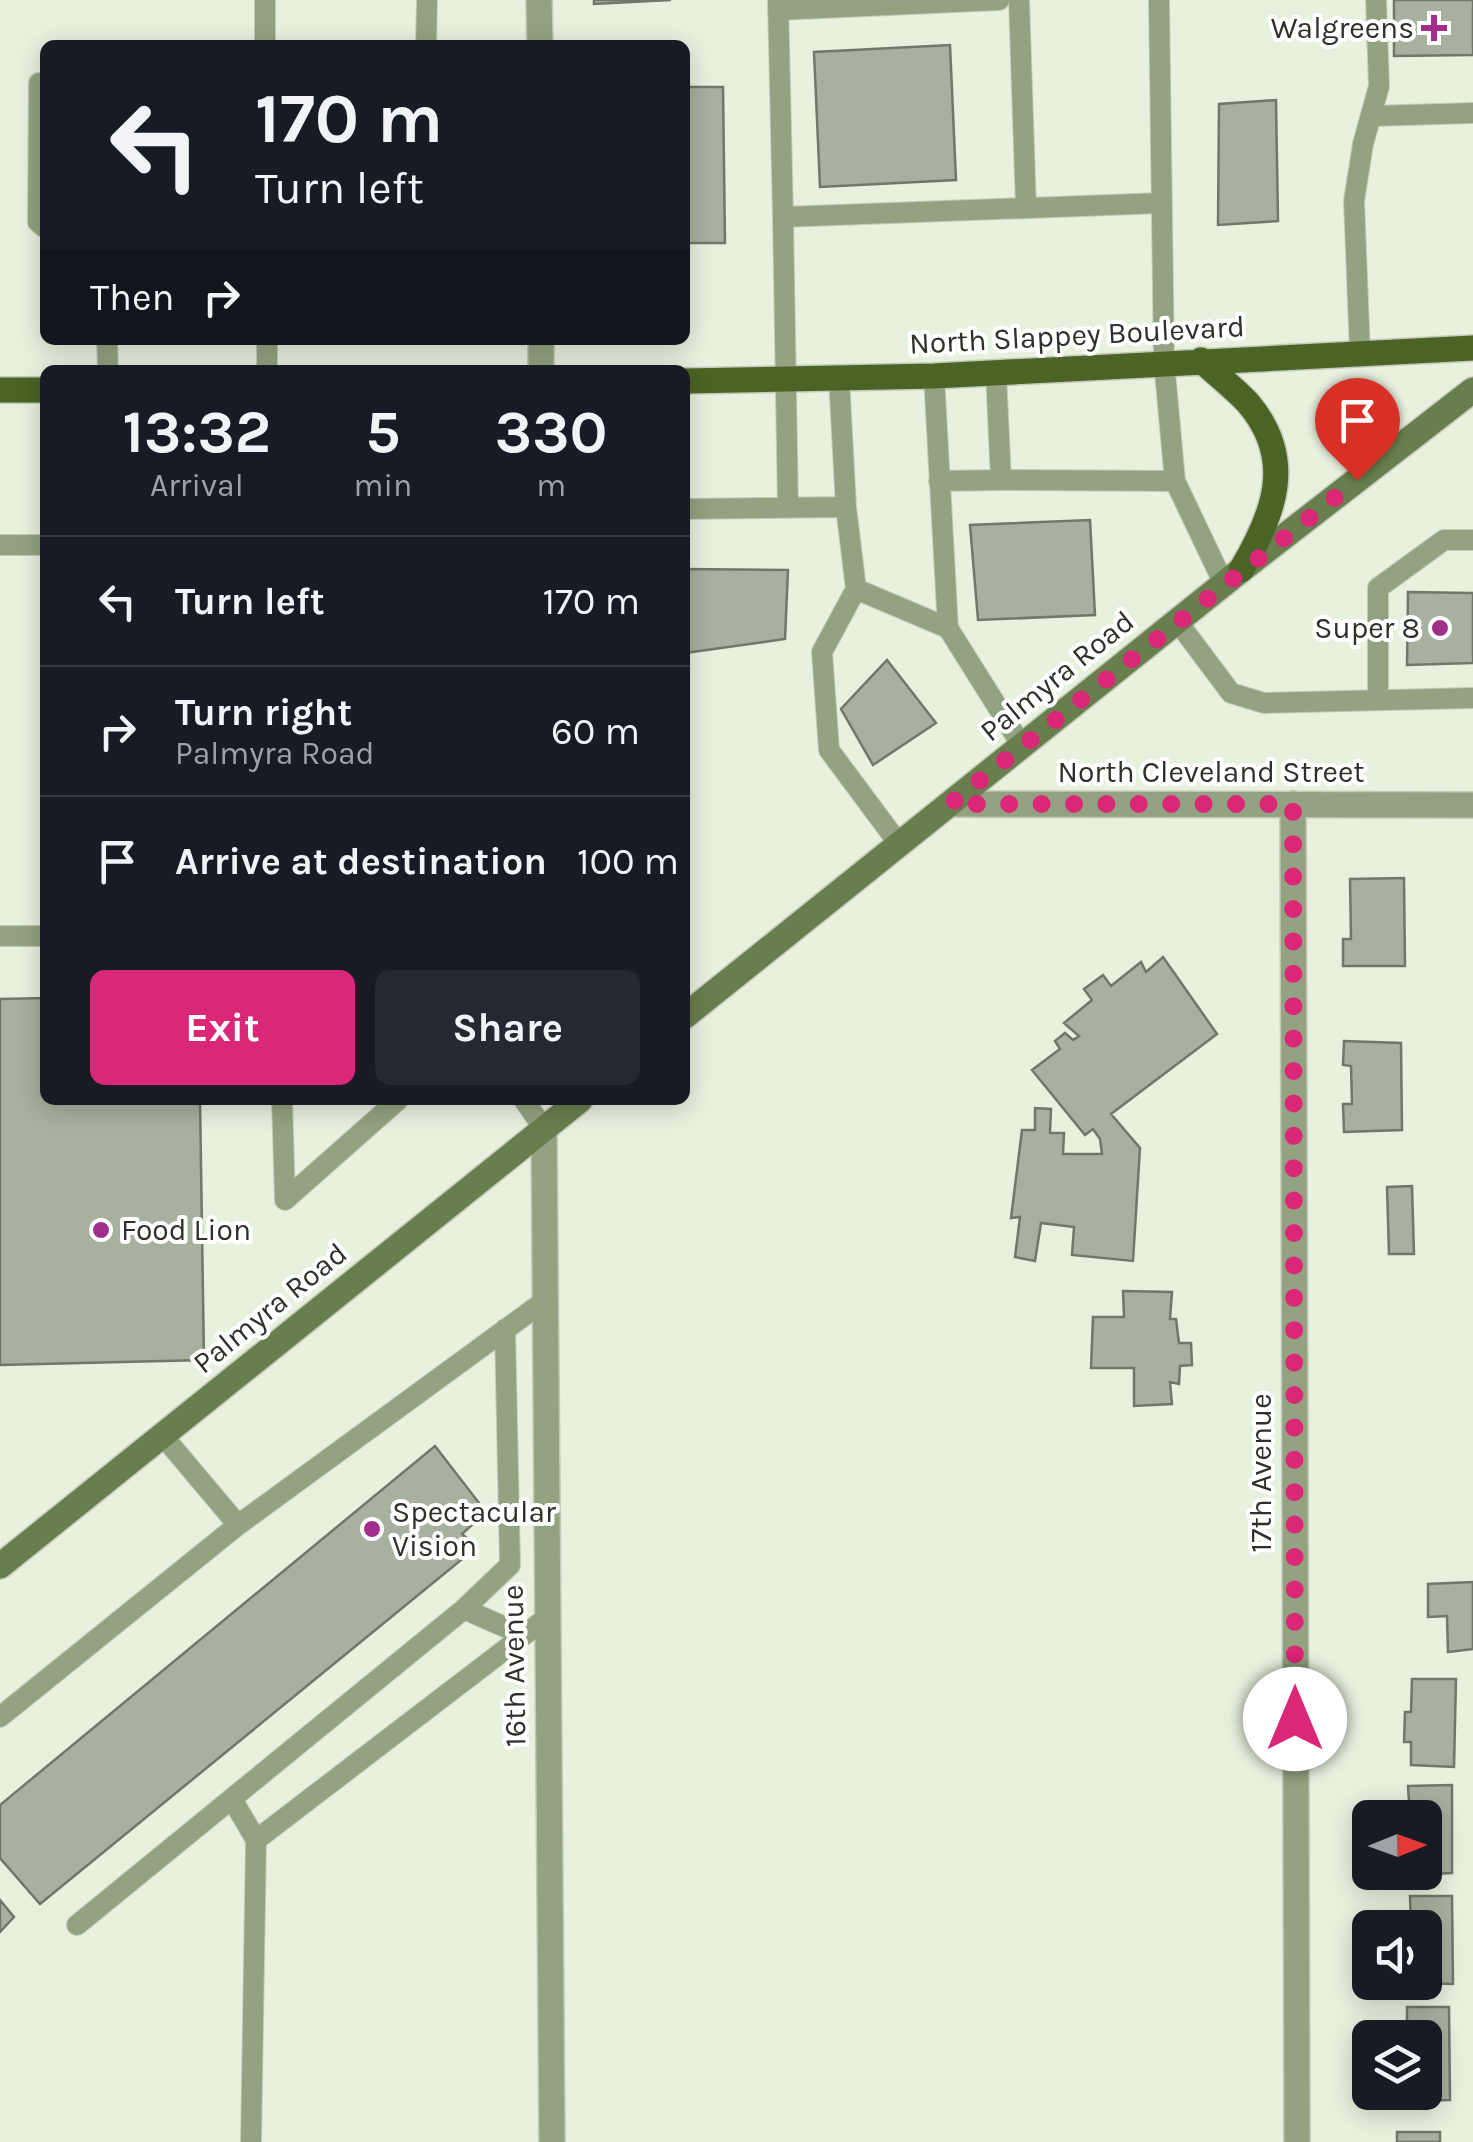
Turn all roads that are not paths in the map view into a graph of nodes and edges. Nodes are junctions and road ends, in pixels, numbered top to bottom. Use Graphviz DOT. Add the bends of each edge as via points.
graph roads {
  1 [pos="265,0"];
  2 [pos="427,0"];
  3 [pos="539,0"];
  4 [pos="999,0"];
  5 [pos="1020,0"];
  6 [pos="1159,0"];
  7 [pos="1376,0"];
  8 [pos="778,5"];
  9 [pos="265,40"];
  10 [pos="426,40"];
  11 [pos="540,40"];
  12 [pos="40,83"];
  13 [pos="1473,113"];
  14 [pos="1373,116"];
  15 [pos="1162,202"];
  16 [pos="1026,208"];
  17 [pos="783,218"];
  18 [pos="40,224"];
  19 [pos="1473,348"];
  20 [pos="1360,353"];
  21 [pos="1201,360"];
  22 [pos="1164,362"];
  23 [pos="996,373"];
  24 [pos="934,376"];
  25 [pos="839,378"];
  26 [pos="784,379"];
  27 [pos="690,380"];
  28 [pos="0,390"];
  29 [pos="40,390"];
  30 [pos="1473,390"];
  31 [pos="1001,480"];
  32 [pos="939,481"];
  33 [pos="1175,482"];
  34 [pos="846,507"];
  35 [pos="788,508"];
  36 [pos="690,509"];
  37 [pos="1473,540"];
  38 [pos="40,545"];
  39 [pos="0,546"];
  40 [pos="1232,577"];
  41 [pos="856,589"];
  42 [pos="1178,621"];
  43 [pos="948,628"];
  44 [pos="1473,698"];
  45 [pos="1378,700"];
  46 [pos="1022,746"];
  47 [pos="950,804"];
  48 [pos="1293,804"];
  49 [pos="1473,805"];
  50 [pos="899,844"];
  51 [pos="0,936"];
  52 [pos="40,936"];
  53 [pos="690,1012"];
  54 [pos="282,1105"];
  55 [pos="392,1105"];
  56 [pos="527,1105"];
  57 [pos="574,1105"];
  58 [pos="544,1129"];
  59 [pos="543,1302"];
  60 [pos="505,1328"];
  61 [pos="163,1436"];
  62 [pos="238,1525"];
  63 [pos="0,1566"];
  64 [pos="464,1609"];
  65 [pos="546,1620"];
  66 [pos="523,1635"];
  67 [pos="0,1718"];
  68 [pos="232,1799"];
  69 [pos="256,1840"];
  70 [pos="78,1925"];
  71 [pos="251,2142"];
  72 [pos="552,2142"];
  73 [pos="1297,2142"];
  1 -- 9 [label="lane"];
  2 -- 10 [label="lane"];
  3 -- 11 [label="street"];
  4 -- 8 [label="lane"];
  5 -- 16 [label="lane"];
  6 -- 15 [label="lane"];
  7 -- 14 [label="lane"];
  8 -- 17 [label="lane"];
  12 -- 18 [label="lane"];
  13 -- 14 [label="lane"];
  14 -- 20 [label="lane" via="1354,201"];
  15 -- 16 [label="lane"];
  15 -- 22 [label="lane"];
  16 -- 17 [label="lane"];
  17 -- 26 [label="lane"];
  19 -- 20 [label="main road, North Slappey Boulevard"];
  20 -- 21 [label="main road, North Slappey Boulevard"];
  21 -- 22 [label="main road, North Slappey Boulevard"];
  21 -- 40 [label="main road" via="1249,404 1266,432 1278,476 1264,531"];
  22 -- 23 [label="main road, North Slappey Boulevard"];
  22 -- 33 [label="lane"];
  23 -- 24 [label="main road, North Slappey Boulevard"];
  23 -- 31 [label="lane"];
  24 -- 25 [label="main road, North Slappey Boulevard"];
  24 -- 32 [label="lane"];
  25 -- 26 [label="main road, North Slappey Boulevard"];
  25 -- 34 [label="lane"];
  26 -- 27 [label="main road, North Slappey Boulevard"];
  26 -- 35 [label="lane"];
  28 -- 29 [label="main road"];
  30 -- 40 [label="main road, Palmyra Road"];
  31 -- 32 [label="lane"];
  31 -- 33 [label="lane"];
  32 -- 43 [label="lane"];
  33 -- 40 [label="lane"];
  34 -- 35 [label="lane"];
  34 -- 41 [label="lane"];
  35 -- 36 [label="lane"];
  37 -- 45 [label="lane" via="1444,540 1378,588"];
  38 -- 39 [label="lane"];
  40 -- 42 [label="main road, Palmyra Road"];
  41 -- 43 [label="lane"];
  41 -- 50 [label="lane" via="822,652 829,750"];
  42 -- 45 [label="lane" via="1231,692 1264,703"];
  42 -- 46 [label="main road, Palmyra Road"];
  43 -- 46 [label="lane"];
  44 -- 45 [label="lane"];
  46 -- 47 [label="main road, Palmyra Road"];
  47 -- 48 [label="street, North Cleveland Street"];
  47 -- 50 [label="main road, Palmyra Road"];
  48 -- 49 [label="street, North Cleveland Street"];
  48 -- 73 [label="street, 17th Avenue"];
  50 -- 53 [label="main road, Palmyra Road"];
  51 -- 52 [label="lane"];
  54 -- 55 [label="lane" via="285,1200"];
  56 -- 58 [label="lane"];
  57 -- 58 [label="main road, Palmyra Road"];
  58 -- 59 [label="street, 16th Avenue"];
  58 -- 61 [label="main road, Palmyra Road"];
  59 -- 60 [label="lane"];
  59 -- 65 [label="street, 16th Avenue"];
  60 -- 62 [label="lane"];
  60 -- 64 [label="lane" via="510,1565"];
  61 -- 62 [label="lane"];
  61 -- 63 [label="main road, Palmyra Road"];
  62 -- 67 [label="lane"];
  64 -- 66 [label="lane"];
  64 -- 68 [label="lane"];
  65 -- 66 [label="lane"];
  65 -- 72 [label="street, 16th Avenue"];
  66 -- 69 [label="lane"];
  68 -- 69 [label="lane"];
  68 -- 70 [label="lane"];
  69 -- 71 [label="lane"];
}
